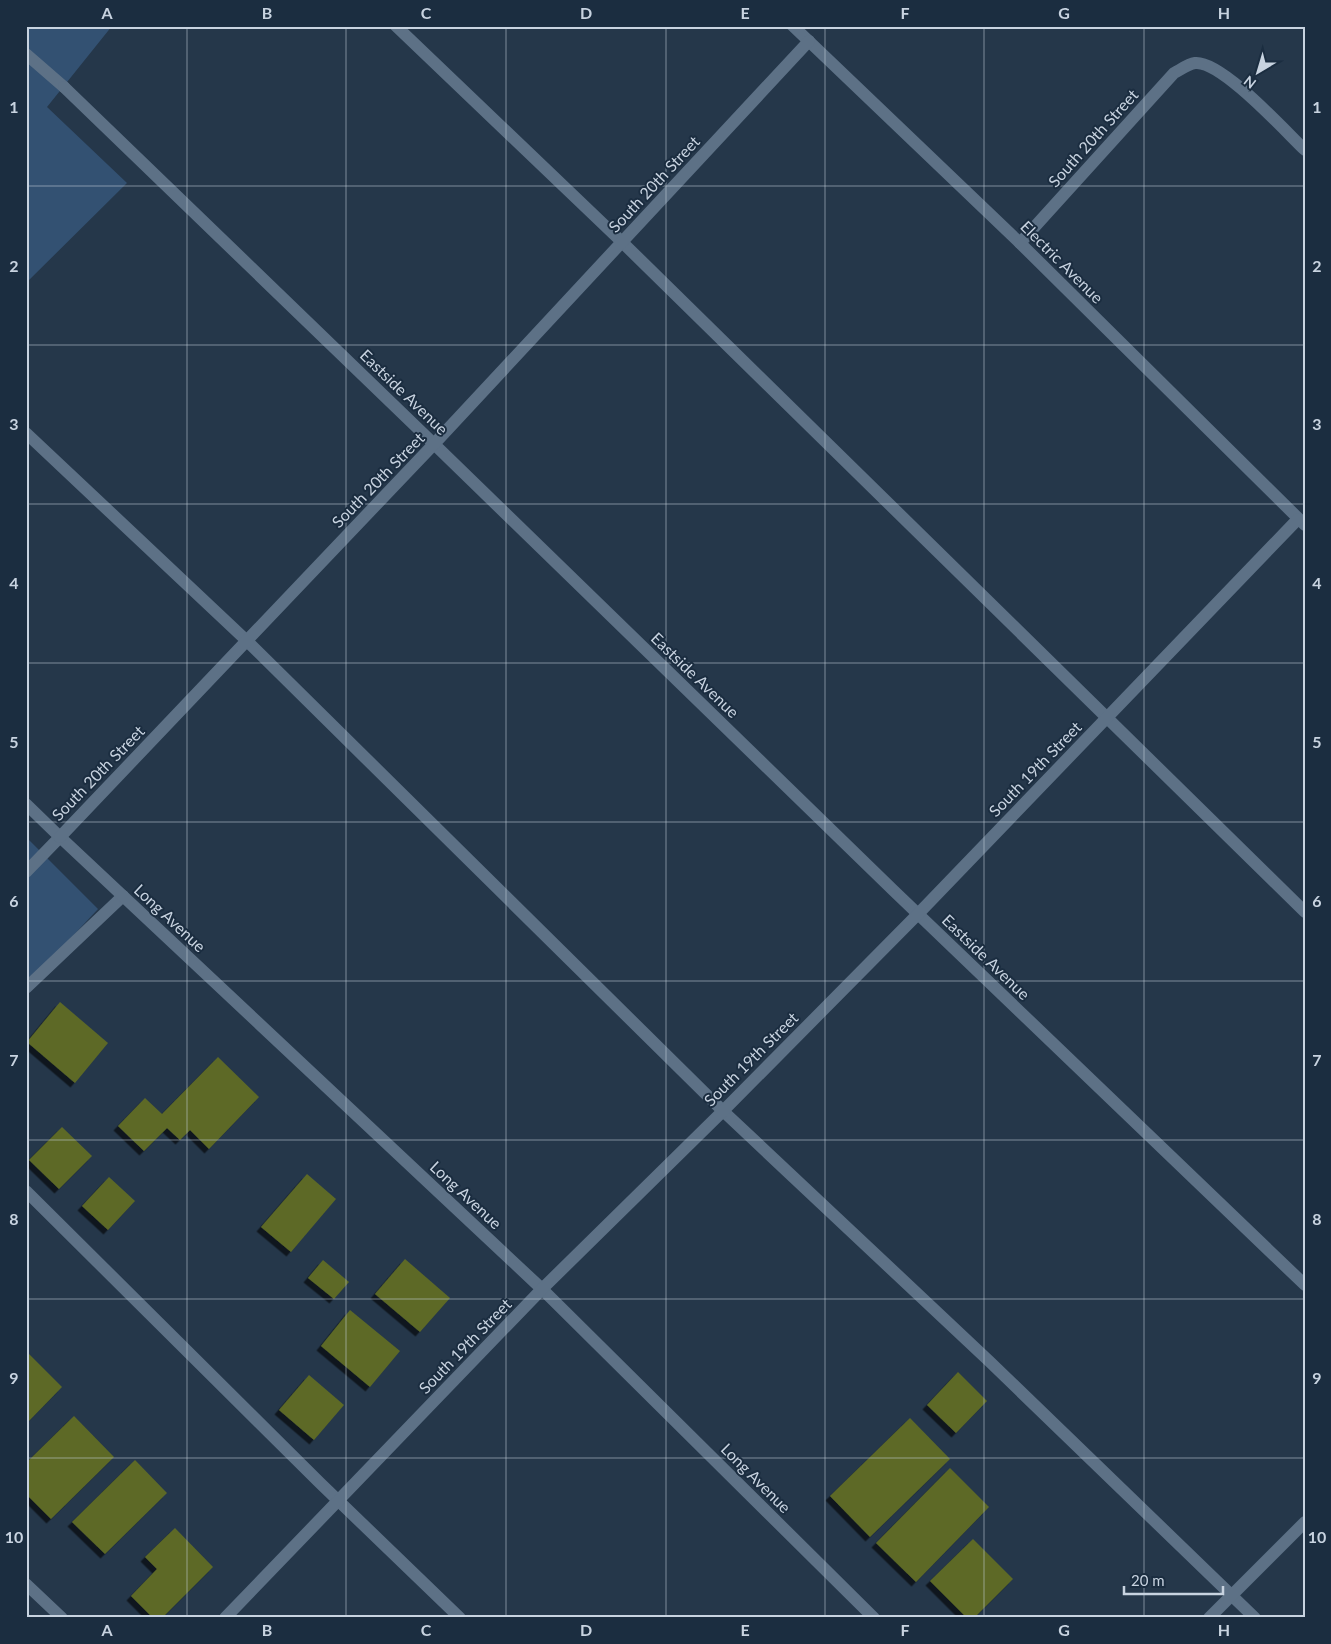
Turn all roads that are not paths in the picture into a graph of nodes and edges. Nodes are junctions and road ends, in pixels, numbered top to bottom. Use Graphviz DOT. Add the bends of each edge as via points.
graph roads {
  1 [pos="396,26"];
  2 [pos="793,26"];
  3 [pos="809,41"];
  4 [pos="26,54"];
  5 [pos="1305,150"];
  6 [pos="622,242"];
  7 [pos="1020,243"];
  8 [pos="26,433"];
  9 [pos="434,444"];
  10 [pos="1301,522"];
  11 [pos="247,641"];
  12 [pos="1107,718"];
  13 [pos="26,804"];
  14 [pos="60,837"];
  15 [pos="26,872"];
  16 [pos="123,896"];
  17 [pos="1305,912"];
  18 [pos="918,914"];
  19 [pos="26,988"];
  20 [pos="723,1111"];
  21 [pos="26,1191"];
  22 [pos="1305,1284"];
  23 [pos="542,1289"];
  24 [pos="338,1500"];
  25 [pos="1305,1522"];
  26 [pos="26,1584"];
  27 [pos="1232,1595"];
  28 [pos="62,1618"];
  29 [pos="225,1618"];
  30 [pos="460,1618"];
  31 [pos="874,1618"];
  32 [pos="1209,1618"];
  33 [pos="1255,1618"];
  1 -- 6 [label="street"];
  2 -- 3 [label="street, Electric Avenue"];
  3 -- 6 [label="street, South 20th Street"];
  3 -- 7 [label="street, Electric Avenue"];
  4 -- 9 [label="street, Eastside Avenue"];
  5 -- 7 [label="street, South 20th Street" via="1233,81 1208,66 1195,63 1174,73"];
  6 -- 9 [label="street, South 20th Street"];
  6 -- 12 [label="street"];
  7 -- 10 [label="street, Electric Avenue"];
  8 -- 11 [label="street"];
  9 -- 11 [label="street, South 20th Street"];
  9 -- 18 [label="street, Eastside Avenue"];
  10 -- 12 [label="street, South 19th Street"];
  11 -- 14 [label="street, South 20th Street"];
  11 -- 20 [label="street"];
  12 -- 17 [label="street"];
  12 -- 18 [label="street, South 19th Street"];
  13 -- 14 [label="street, Long Avenue"];
  14 -- 15 [label="street, South 20th Street"];
  14 -- 16 [label="street, Long Avenue"];
  16 -- 19 [label="street"];
  16 -- 23 [label="street, Long Avenue"];
  18 -- 20 [label="street, South 19th Street"];
  18 -- 22 [label="street, Eastside Avenue"];
  20 -- 23 [label="street, South 19th Street"];
  20 -- 27 [label="street"];
  21 -- 24 [label="street"];
  23 -- 24 [label="street, South 19th Street"];
  23 -- 31 [label="street, Long Avenue"];
  24 -- 29 [label="street, South 19th Street"];
  24 -- 30 [label="street"];
  25 -- 27 [label="street"];
  26 -- 28 [label="street"];
  27 -- 32 [label="street"];
  27 -- 33 [label="street"];
}
